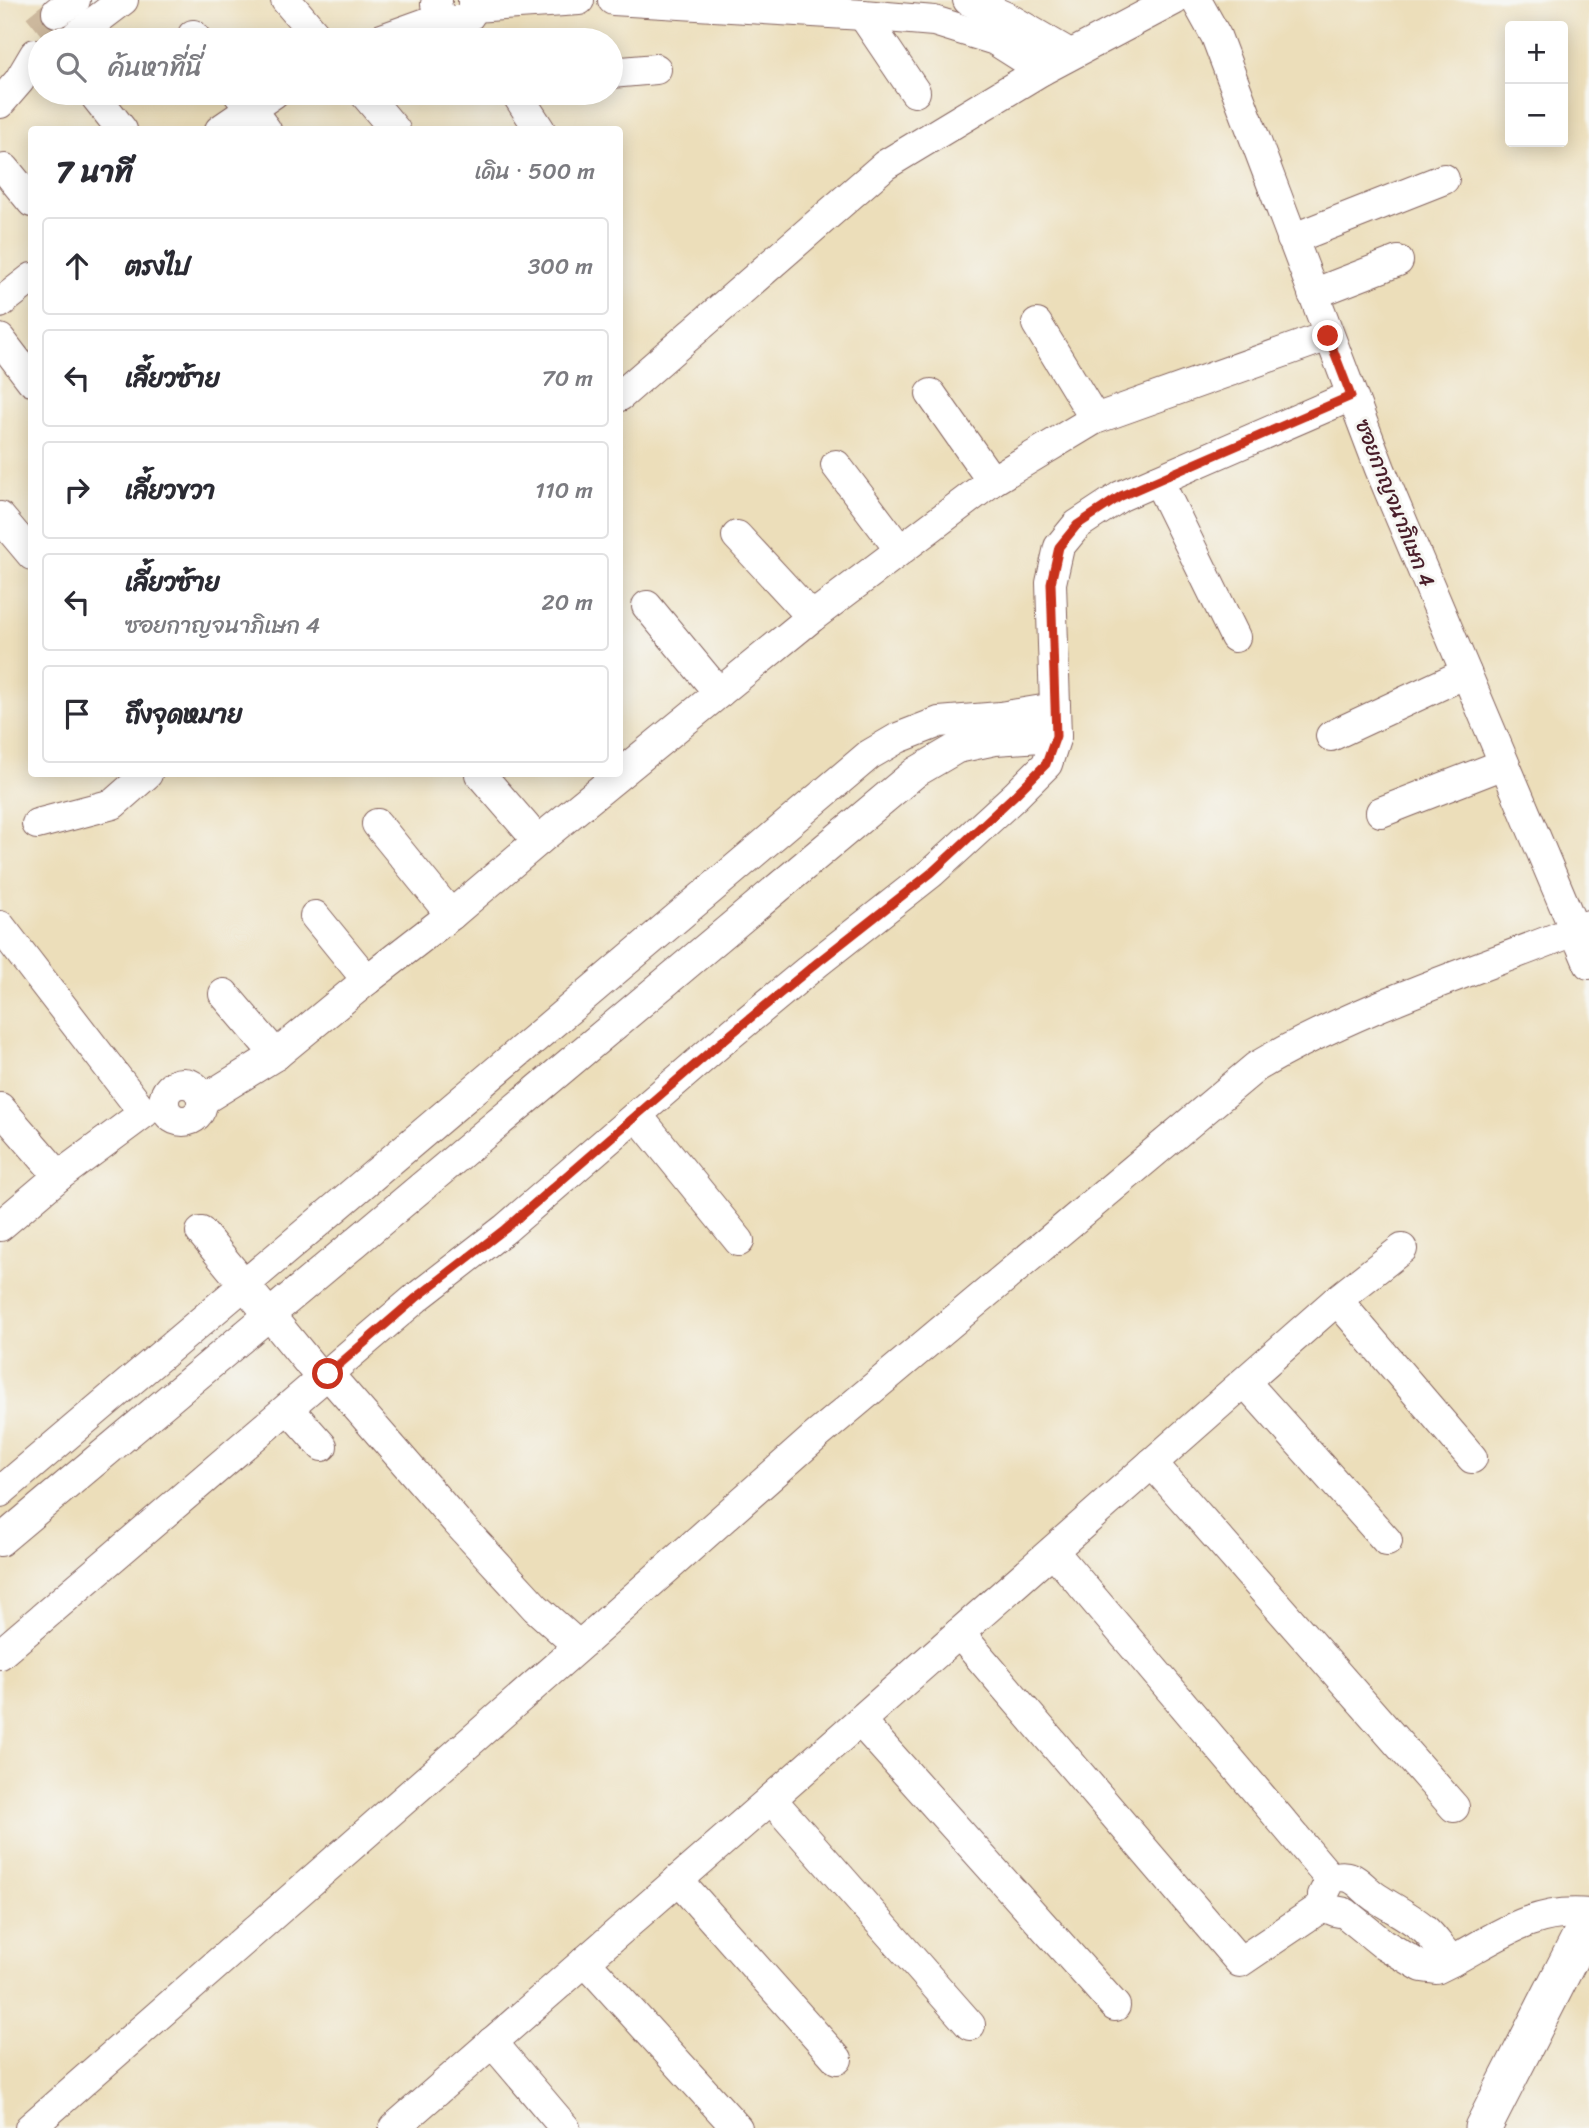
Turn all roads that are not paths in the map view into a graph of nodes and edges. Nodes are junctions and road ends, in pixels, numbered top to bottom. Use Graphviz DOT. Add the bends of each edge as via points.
graph roads {
  1 [pos="123,0"];
  2 [pos="286,0"];
  3 [pos="579,0"];
  4 [pos="613,0"];
  5 [pos="968,0"];
  6 [pos="1174,0"];
  7 [pos="1196,0"];
  8 [pos="460,15"];
  9 [pos="863,15"];
  10 [pos="86,28"];
  11 [pos="310,28"];
  12 [pos="418,28"];
  13 [pos="1070,54"];
  14 [pos="28,66"];
  15 [pos="656,69"];
  16 [pos="1042,70"];
  17 [pos="623,72"];
  18 [pos="915,92"];
  19 [pos="0,103"];
  20 [pos="102,105"];
  21 [pos="374,105"];
  22 [pos="524,105"];
  23 [pos="257,106"];
  24 [pos="119,126"];
  25 [pos="226,126"];
  26 [pos="391,126"];
  27 [pos="537,126"];
  28 [pos="5,169"];
  29 [pos="1444,179"];
  30 [pos="28,197"];
  31 [pos="1292,239"];
  32 [pos="1398,261"];
  33 [pos="28,281"];
  34 [pos="1312,294"];
  35 [pos="0,303"];
  36 [pos="1037,324"];
  37 [pos="1328,336"];
  38 [pos="0,339"];
  39 [pos="28,376"];
  40 [pos="623,393"];
  41 [pos="931,394"];
  42 [pos="1351,396"];
  43 [pos="1095,419"];
  44 [pos="836,466"];
  45 [pos="1158,480"];
  46 [pos="992,481"];
  47 [pos="0,517"];
  48 [pos="737,536"];
  49 [pos="28,550"];
  50 [pos="900,550"];
  51 [pos="647,606"];
  52 [pos="812,618"];
  53 [pos="1235,637"];
  54 [pos="1466,673"];
  55 [pos="719,693"];
  56 [pos="1055,722"];
  57 [pos="1332,736"];
  58 [pos="625,758"];
  59 [pos="1504,764"];
  60 [pos="144,777"];
  61 [pos="483,777"];
  62 [pos="605,777"];
  63 [pos="1381,812"];
  64 [pos="37,824"];
  65 [pos="377,824"];
  66 [pos="538,841"];
  67 [pos="451,915"];
  68 [pos="315,916"];
  69 [pos="0,926"];
  70 [pos="1582,928"];
  71 [pos="1589,964"];
  72 [pos="367,980"];
  73 [pos="224,994"];
  74 [pos="276,1055"];
  75 [pos="0,1108"];
  76 [pos="154,1108"];
  77 [pos="637,1115"];
  78 [pos="59,1177"];
  79 [pos="0,1226"];
  80 [pos="201,1232"];
  81 [pos="739,1241"];
  82 [pos="1402,1249"];
  83 [pos="244,1284"];
  84 [pos="1337,1300"];
  85 [pos="211,1313"];
  86 [pos="270,1315"];
  87 [pos="234,1345"];
  88 [pos="325,1376"];
  89 [pos="1245,1382"];
  90 [pos="288,1408"];
  91 [pos="322,1446"];
  92 [pos="1472,1458"];
  93 [pos="1152,1463"];
  94 [pos="0,1492"];
  95 [pos="0,1541"];
  96 [pos="1387,1541"];
  97 [pos="1053,1551"];
  98 [pos="959,1633"];
  99 [pos="585,1641"];
  100 [pos="0,1654"];
  101 [pos="860,1721"];
  102 [pos="772,1799"];
  103 [pos="1454,1807"];
  104 [pos="678,1880"];
  105 [pos="1327,1892"];
  106 [pos="1589,1914"];
  107 [pos="1589,1920"];
  108 [pos="585,1961"];
  109 [pos="1115,2006"];
  110 [pos="970,2025"];
  111 [pos="492,2042"];
  112 [pos="837,2059"];
  113 [pos="401,2126"];
  114 [pos="30,2128"];
  115 [pos="565,2128"];
  116 [pos="737,2128"];
  117 [pos="1483,2128"];
  1 -- 10 [label="street"];
  2 -- 11 [label="street"];
  3 -- 8 [label="street"];
  4 -- 9 [label="street"];
  5 -- 13 [label="street"];
  6 -- 13 [label="street"];
  7 -- 31 [label="street, ซอยกาญจนาภิเษก 4" via="1216,36"];
  8 -- 12 [label="street"];
  9 -- 16 [label="street" via="934,21 995,40"];
  9 -- 18 [label="street"];
  13 -- 16 [label="street"];
  14 -- 19 [label="street"];
  15 -- 17 [label="street"];
  16 -- 40 [label="street" via="885,165"];
  20 -- 24 [label="street"];
  21 -- 26 [label="street"];
  22 -- 27 [label="street"];
  23 -- 25 [label="street"];
  28 -- 30 [label="street"];
  29 -- 31 [label="street"];
  31 -- 34 [label="street, ซอยกาญจนาภิเษก 4"];
  32 -- 34 [label="street"];
  33 -- 35 [label="street"];
  34 -- 37 [label="street, ซอยกาญจนาภิเษก 4"];
  36 -- 43 [label="street"];
  37 -- 42 [label="street, ซอยกาญจนาภิเษก 4"];
  37 -- 43 [label="street"];
  38 -- 39 [label="street"];
  41 -- 46 [label="street"];
  42 -- 45 [label="street"];
  42 -- 54 [label="street, ซอยกาญจนาภิเษก 4"];
  43 -- 46 [label="street"];
  44 -- 50 [label="street"];
  45 -- 53 [label="street"];
  45 -- 56 [label="street" via="1121,496 1077,525 1059,547 1051,583"];
  46 -- 50 [label="street"];
  47 -- 49 [label="street"];
  48 -- 52 [label="street"];
  50 -- 52 [label="street"];
  51 -- 55 [label="street"];
  52 -- 55 [label="street"];
  54 -- 57 [label="street"];
  54 -- 59 [label="street, ซอยกาญจนาภิเษก 4"];
  55 -- 58 [label="street"];
  56 -- 77 [label="street" via="1046,764 1016,794 931,873"];
  56 -- 83 [label="street" via="1000,717 939,722 869,755"];
  56 -- 86 [label="street" via="957,748 916,772"];
  59 -- 63 [label="street"];
  59 -- 70 [label="street, ซอยกาญจนาภิเษก 4"];
  60 -- 64 [label="street" via="113,804"];
  61 -- 66 [label="street"];
  62 -- 66 [label="street"];
  65 -- 67 [label="street"];
  66 -- 67 [label="street"];
  67 -- 72 [label="street"];
  68 -- 72 [label="street"];
  69 -- 76 [label="street"];
  70 -- 71 [label="street, ซอยกาญจนาภิเษก 4"];
  70 -- 99 [label="street" via="1368,1012 1256,1068 816,1436"];
  72 -- 74 [label="street"];
  73 -- 74 [label="street"];
  74 -- 76 [label="street" via="203,1100 192,1084 172,1086"];
  75 -- 78 [label="street"];
  76 -- 78 [label="street"];
  77 -- 81 [label="street"];
  77 -- 88 [label="street"];
  78 -- 79 [label="street"];
  80 -- 83 [label="street"];
  82 -- 84 [label="street"];
  83 -- 85 [label="street"];
  83 -- 86 [label="street"];
  84 -- 89 [label="street"];
  84 -- 92 [label="street"];
  85 -- 87 [label="street"];
  85 -- 94 [label="street"];
  86 -- 87 [label="street"];
  86 -- 88 [label="street"];
  87 -- 95 [label="street"];
  88 -- 90 [label="street"];
  88 -- 99 [label="street" via="536,1608 573,1641"];
  89 -- 93 [label="street"];
  89 -- 96 [label="street"];
  90 -- 91 [label="street"];
  90 -- 100 [label="street"];
  93 -- 97 [label="street"];
  93 -- 103 [label="street"];
  97 -- 98 [label="street"];
  97 -- 105 [label="street"];
  98 -- 101 [label="street"];
  98 -- 105 [label="street" via="1240,1962"];
  99 -- 114 [label="street"];
  101 -- 102 [label="street"];
  101 -- 109 [label="street"];
  102 -- 104 [label="street"];
  102 -- 110 [label="street"];
  104 -- 108 [label="street"];
  104 -- 112 [label="street"];
  105 -- 106 [label="street" via="1337,1876 1353,1878 1425,1930 1452,1961 1527,1921 1571,1912"];
  107 -- 117 [label="main road"];
  108 -- 111 [label="street"];
  108 -- 116 [label="street"];
  111 -- 113 [label="street"];
  111 -- 115 [label="street"];
}
